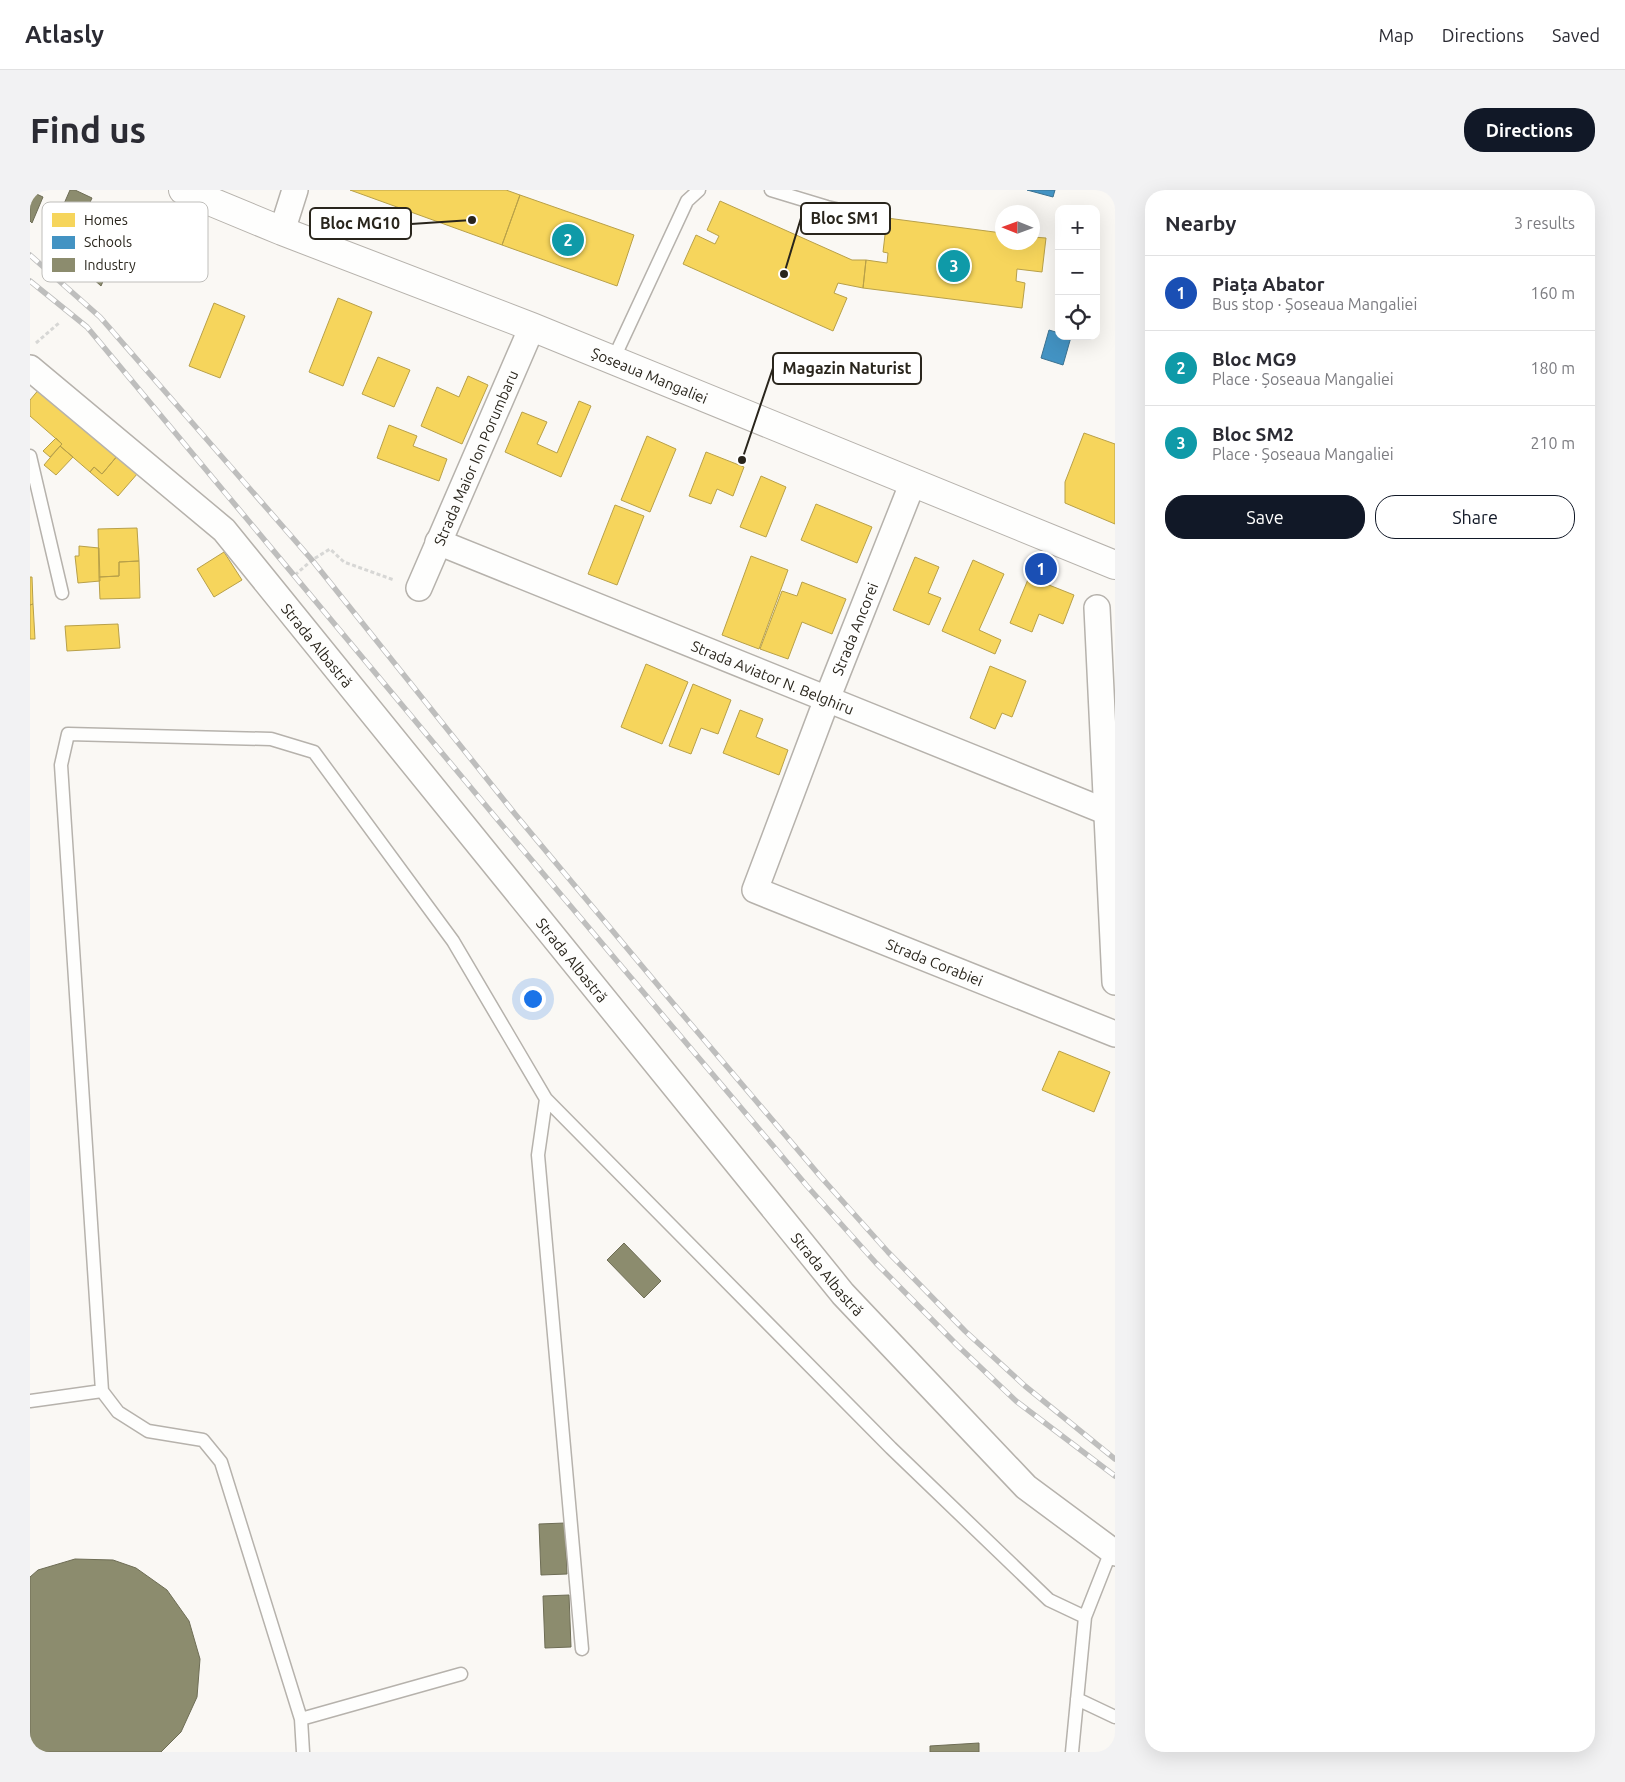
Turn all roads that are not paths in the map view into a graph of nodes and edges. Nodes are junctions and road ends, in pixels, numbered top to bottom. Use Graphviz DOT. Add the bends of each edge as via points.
graph roads {
  1 [pos="183,190"];
  2 [pos="295,190"];
  3 [pos="699,190"];
  4 [pos="771,190"];
  5 [pos="862,215"];
  6 [pos="282,231"];
  7 [pos="532,327"];
  8 [pos="613,360"];
  9 [pos="30,368"];
  10 [pos="30,456"];
  11 [pos="914,482"];
  12 [pos="438,542"];
  13 [pos="1115,565"];
  14 [pos="419,588"];
  15 [pos="62,592"];
  16 [pos="1097,608"];
  17 [pos="827,699"];
  18 [pos="1107,812"];
  19 [pos="1112,864"];
  20 [pos="756,890"];
  21 [pos="1115,982"];
  22 [pos="1115,1034"];
  23 [pos="546,1099"];
  24 [pos="102,1391"];
  25 [pos="30,1401"];
  26 [pos="1113,1552"];
  27 [pos="1085,1617"];
  28 [pos="582,1649"];
  29 [pos="461,1674"];
  30 [pos="1077,1699"];
  31 [pos="1115,1717"];
  32 [pos="301,1719"];
  33 [pos="303,1752"];
  34 [pos="1072,1752"];
  1 -- 6 [label="street, Șoseaua Mangaliei"];
  2 -- 6 [label="street"];
  3 -- 8 [label="lane" via="687,201"];
  4 -- 5 [label="lane"];
  6 -- 7 [label="street, Șoseaua Mangaliei"];
  7 -- 8 [label="street, Șoseaua Mangaliei"];
  7 -- 12 [label="street, Strada Maior Ion Porumbaru"];
  8 -- 11 [label="street, Șoseaua Mangaliei"];
  9 -- 26 [label="street, Strada Albastră" via="224,530 843,1294 1026,1487"];
  10 -- 15 [label="lane"];
  11 -- 13 [label="street, Șoseaua Mangaliei"];
  11 -- 17 [label="street, Strada Ancorei"];
  12 -- 14 [label="street, Strada Maior Ion Porumbaru"];
  12 -- 17 [label="street, Strada Aviator N. Belghiru"];
  16 -- 18 [label="street"];
  17 -- 18 [label="street, Strada Aviator N. Belghiru"];
  17 -- 20 [label="street, Strada Ancorei"];
  18 -- 19 [label="street"];
  19 -- 21 [label="street"];
  20 -- 22 [label="street, Strada Corabiei"];
  23 -- 24 [label="lane" via="453,940 314,752 271,738 68,734 61,765"];
  23 -- 27 [label="lane" via="891,1448 1049,1600"];
  23 -- 28 [label="lane" via="538,1155"];
  24 -- 25 [label="lane"];
  24 -- 32 [label="lane" via="118,1412 148,1431 203,1440 221,1462"];
  26 -- 27 [label="lane"];
  27 -- 30 [label="lane"];
  29 -- 32 [label="lane"];
  30 -- 31 [label="lane"];
  30 -- 34 [label="lane"];
  32 -- 33 [label="lane"];
}
